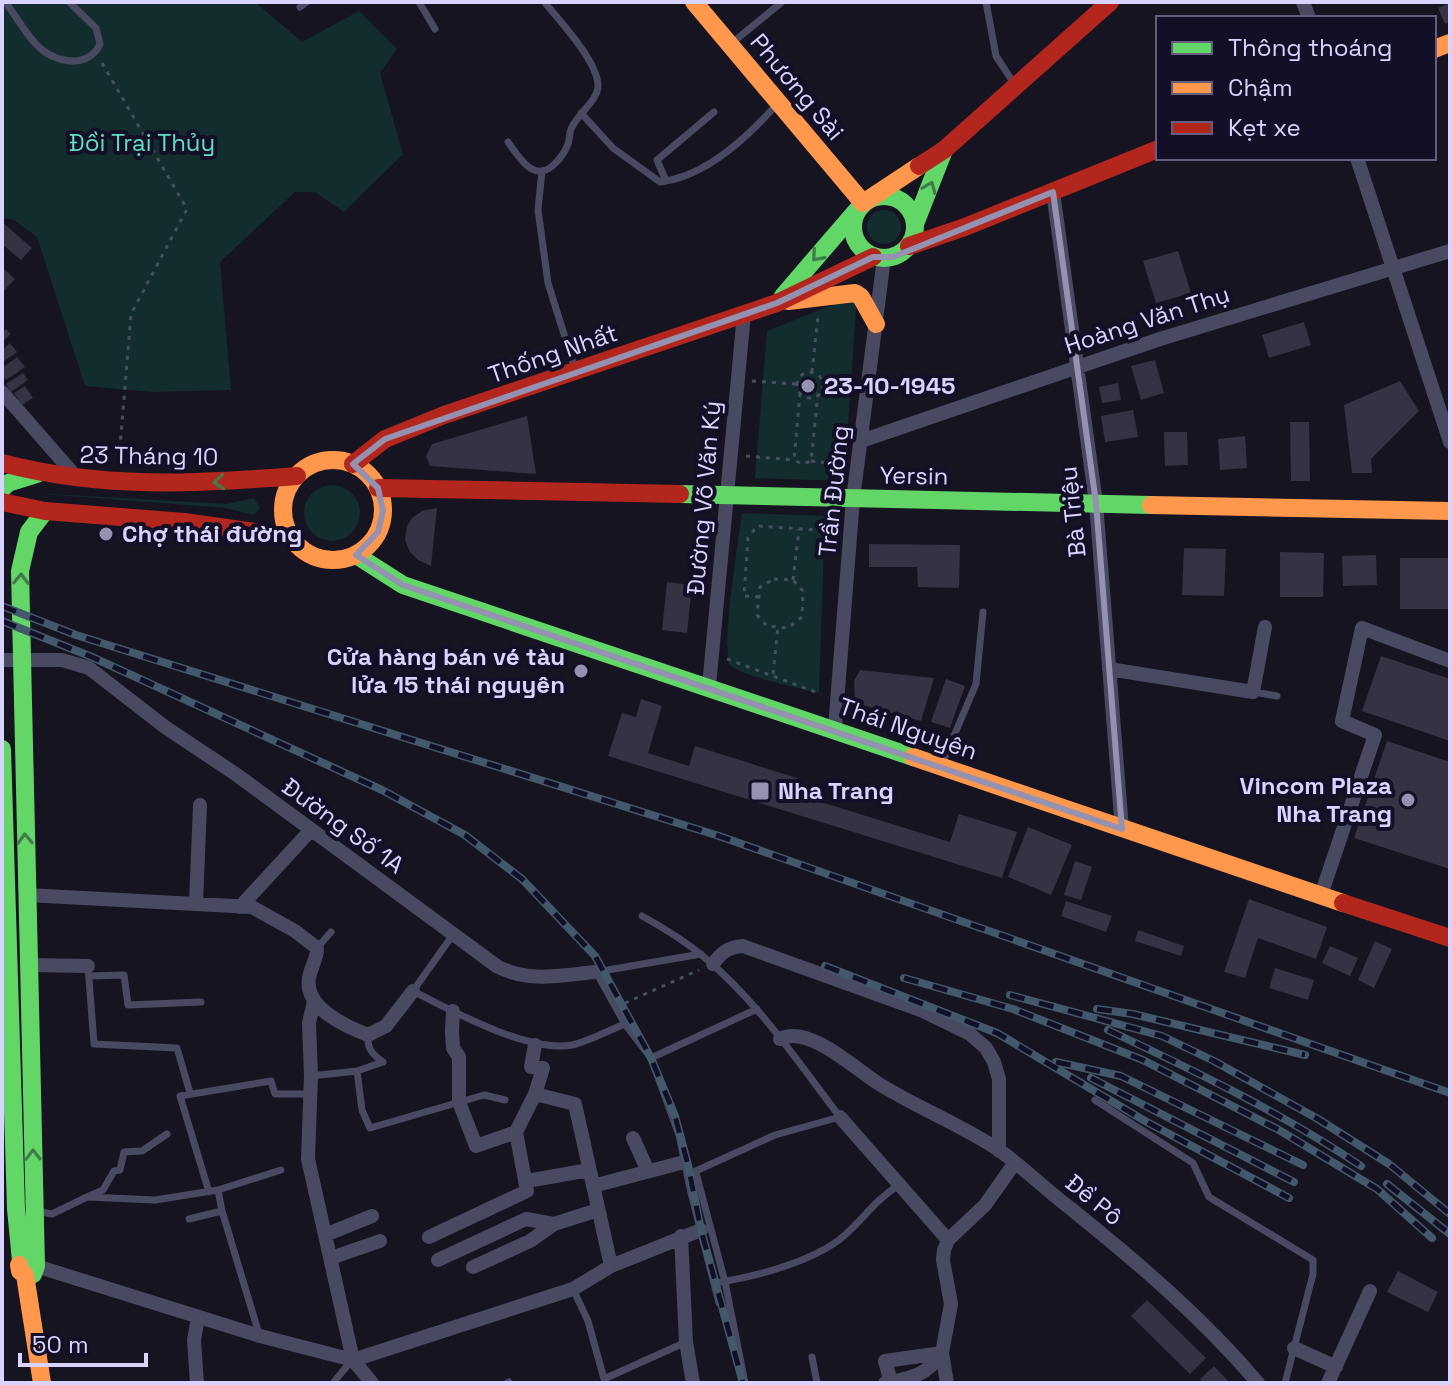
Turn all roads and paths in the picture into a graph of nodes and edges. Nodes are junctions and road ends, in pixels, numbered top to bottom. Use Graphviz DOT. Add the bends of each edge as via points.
graph roads {
  1 [pos="5,2"];
  2 [pos="69,2"];
  3 [pos="419,2"];
  4 [pos="694,2"];
  5 [pos="782,2"];
  6 [pos="986,2"];
  7 [pos="1110,2"];
  8 [pos="546,4"];
  9 [pos="435,29"];
  10 [pos="730,45"];
  11 [pos="96,53"];
  12 [pos="1016,87"];
  13 [pos="779,102"];
  14 [pos="714,112"];
  15 [pos="581,113"];
  16 [pos="508,142"];
  17 [pos="944,150"];
  18 [pos="1156,150"];
  19 [pos="1358,160"];
  20 [pos="542,171"];
  21 [pos="666,181"];
  22 [pos="1053,192"];
  23 [pos="860,206"];
  24 [pos="915,224"];
  25 [pos="965,227"];
  26 [pos="909,246"];
  27 [pos="1450,251"];
  28 [pos="878,258"];
  29 [pos="1393,270"];
  30 [pos="820,296"];
  31 [pos="777,303"];
  32 [pos="744,314"];
  33 [pos="876,324"];
  34 [pos="1077,365"];
  35 [pos="576,372"];
  36 [pos="812,372"];
  37 [pos="738,379"];
  38 [pos="796,384"];
  39 [pos="823,386"];
  40 [pos="867,390"];
  41 [pos="2,392"];
  42 [pos="800,393"];
  43 [pos="818,394"];
  44 [pos="861,441"];
  45 [pos="1450,442"];
  46 [pos="730,455"];
  47 [pos="119,459"];
  48 [pos="794,460"];
  49 [pos="811,461"];
  50 [pos="2,463"];
  51 [pos="353,464"];
  52 [pos="837,464"];
  53 [pos="37,474"];
  54 [pos="297,476"];
  55 [pos="79,481"];
  56 [pos="378,488"];
  57 [pos="2,489"];
  58 [pos="727,497"];
  59 [pos="853,499"];
  60 [pos="2,502"];
  61 [pos="1096,503"];
  62 [pos="45,511"];
  63 [pos="1450,511"];
  64 [pos="799,529"];
  65 [pos="833,531"];
  66 [pos="291,537"];
  67 [pos="356,555"];
  68 [pos="793,580"];
  69 [pos="759,597"];
  70 [pos="983,612"];
  71 [pos="778,626"];
  72 [pos="1265,627"];
  73 [pos="711,653"];
  74 [pos="11,660"];
  75 [pos="1450,661"];
  76 [pos="1109,669"];
  77 [pos="773,676"];
  78 [pos="709,686"];
  79 [pos="1253,692"];
  80 [pos="1277,696"];
  81 [pos="837,700"];
  82 [pos="861,709"];
  83 [pos="835,728"];
  84 [pos="2,749"];
  85 [pos="941,766"];
  86 [pos="200,805"];
  87 [pos="1122,829"];
  88 [pos="310,831"];
  89 [pos="3,844"];
  90 [pos="27,895"];
  91 [pos="1321,895"];
  92 [pos="196,903"];
  93 [pos="240,907"];
  94 [pos="642,916"];
  95 [pos="331,932"];
  96 [pos="452,936"];
  97 [pos="1450,938"];
  98 [pos="317,948"];
  99 [pos="707,959"];
  100 [pos="29,965"];
  101 [pos="89,971"];
  102 [pos="596,972"];
  103 [pos="413,991"];
  104 [pos="314,1001"];
  105 [pos="201,1002"];
  106 [pos="622,1004"];
  107 [pos="757,1009"];
  108 [pos="453,1011"];
  109 [pos="625,1024"];
  110 [pos="368,1035"];
  111 [pos="780,1039"];
  112 [pos="535,1045"];
  113 [pos="651,1058"];
  114 [pos="357,1071"];
  115 [pos="311,1076"];
  116 [pos="190,1093"];
  117 [pos="310,1094"];
  118 [pos="535,1094"];
  119 [pos="505,1100"];
  120 [pos="1095,1100"];
  121 [pos="459,1102"];
  122 [pos="840,1117"];
  123 [pos="516,1132"];
  124 [pos="167,1134"];
  125 [pos="633,1138"];
  126 [pos="999,1151"];
  127 [pos="1014,1164"];
  128 [pos="281,1170"];
  129 [pos="589,1170"];
  130 [pos="689,1170"];
  131 [pos="648,1171"];
  132 [pos="527,1181"];
  133 [pos="900,1185"];
  134 [pos="593,1186"];
  135 [pos="214,1191"];
  136 [pos="87,1197"];
  137 [pos="35,1210"];
  138 [pos="598,1210"];
  139 [pos="222,1211"];
  140 [pos="372,1216"];
  141 [pos="189,1219"];
  142 [pos="554,1224"];
  143 [pos="701,1230"];
  144 [pos="325,1235"];
  145 [pos="681,1236"];
  146 [pos="429,1237"];
  147 [pos="948,1240"];
  148 [pos="380,1241"];
  149 [pos="2,1256"];
  150 [pos="331,1258"];
  151 [pos="438,1260"];
  152 [pos="611,1266"];
  153 [pos="27,1267"];
  154 [pos="473,1267"];
  155 [pos="2,1281"];
  156 [pos="725,1282"];
  157 [pos="715,1283"];
  158 [pos="573,1289"];
  159 [pos="1370,1291"];
  160 [pos="719,1303"];
  161 [pos="198,1317"];
  162 [pos="260,1336"];
  163 [pos="686,1342"];
  164 [pos="1294,1348"];
  165 [pos="942,1353"];
  166 [pos="812,1357"];
  167 [pos="353,1360"];
  168 [pos="1336,1367"];
  169 [pos="888,1382"];
  170 [pos="42,1383"];
  171 [pos="53,1383"];
  172 [pos="197,1383"];
  173 [pos="333,1383"];
  174 [pos="372,1383"];
  175 [pos="693,1383"];
  176 [pos="745,1383"];
  177 [pos="817,1383"];
  178 [pos="947,1383"];
  179 [pos="959,1383"];
  180 [pos="1258,1383"];
  181 [pos="1285,1383"];
  182 [pos="1328,1383"];
  1 -- 11 [label="lane" via="41,52 72,61"];
  2 -- 11 [label="lane" via="96,28"];
  3 -- 9 [label="lane"];
  4 -- 10 [label="main road, Phương Sài"];
  5 -- 10 [label="lane"];
  6 -- 12 [label="lane" via="996,56"];
  7 -- 12 [label="main road"];
  8 -- 15 [label="lane" via="577,41 599,84"];
  10 -- 13 [label="main road, Phương Sài"];
  11 -- 47 [label="path" via="187,209 131,314"];
  12 -- 17 [label="main road"];
  13 -- 21 [label="lane" via="738,143 684,177"];
  13 -- 23 [label="main road, Phương Sài"];
  14 -- 21 [label="lane" via="657,160"];
  15 -- 20 [label="lane" via="558,161"];
  15 -- 21 [label="lane" via="613,148 660,182"];
  16 -- 20 [label="lane" via="528,168"];
  17 -- 23 [label="main road"];
  24 -- 17 [label="main road, one-way"];
  18 -- 22 [label="main road, Thống Nhất"];
  19 -- 29 [label="street"];
  20 -- 35 [label="lane" via="538,210 548,283"];
  22 -- 25 [label="main road, Thống Nhất"];
  22 -- 34 [label="street, Bà Triệu"];
  23 -- 24 [label="main road" via="877,197 893,197 908,207"];
  23 -- 28 [label="main road" via="853,237"];
  23 -- 31 [label="main road, one-way"];
  24 -- 25 [label="main road, Thống Nhất"];
  24 -- 26 [label="main road"];
  25 -- 26 [label="main road, Thống Nhất"];
  26 -- 28 [label="main road, Thống Nhất" via="902,253"];
  27 -- 29 [label="street, Hoàng Văn Thụ"];
  28 -- 31 [label="main road, Thống Nhất"];
  28 -- 33 [label="street, Trần Đường"];
  29 -- 34 [label="street, Hoàng Văn Thụ"];
  29 -- 45 [label="street"];
  30 -- 31 [label="main road"];
  30 -- 33 [label="main road" via="855,293"];
  30 -- 36 [label="path"];
  31 -- 32 [label="main road, Thống Nhất"];
  32 -- 35 [label="main road, Thống Nhất"];
  32 -- 37 [label="street, Đường Võ Văn Ký"];
  33 -- 40 [label="street, Trần Đường"];
  34 -- 44 [label="street, Hoàng Văn Thụ"];
  34 -- 61 [label="street, Bà Triệu"];
  35 -- 51 [label="main road, Thống Nhất" via="385,439"];
  36 -- 38 [label="path" via="800,375"];
  36 -- 39 [label="path"];
  37 -- 38 [label="path"];
  37 -- 46 [label="street, Đường Võ Văn Ký"];
  38 -- 42 [label="path"];
  39 -- 40 [label="path"];
  39 -- 43 [label="path"];
  40 -- 44 [label="street, Trần Đường"];
  41 -- 55 [label="street"];
  42 -- 43 [label="path" via="811,398"];
  42 -- 48 [label="path"];
  43 -- 49 [label="path"];
  44 -- 59 [label="street, Trần Đường"];
  46 -- 48 [label="path"];
  46 -- 58 [label="street, Đường Võ Văn Ký"];
  48 -- 49 [label="path"];
  49 -- 52 [label="path"];
  50 -- 53 [label="main road, 23 Tháng 10"];
  51 -- 54 [label="main road" via="317,463"];
  51 -- 56 [label="main road"];
  53 -- 55 [label="main road, 23 Tháng 10"];
  53 -- 57 [label="main road"];
  54 -- 55 [label="main road, 23 Tháng 10, one-way" via="201,484"];
  54 -- 66 [label="main road" via="283,509"];
  56 -- 58 [label="main road, Yersin"];
  56 -- 67 [label="main road" via="382,522"];
  58 -- 59 [label="main road, Yersin"];
  58 -- 73 [label="street, Đường Võ Văn Ký"];
  59 -- 61 [label="main road, Yersin"];
  59 -- 81 [label="street, Trần Đường"];
  60 -- 62 [label="main road"];
  61 -- 63 [label="main road, Yersin"];
  61 -- 76 [label="street, Bà Triệu"];
  62 -- 66 [label="main road"];
  74 -- 62 [label="main road, one-way" via="24,541"];
  64 -- 65 [label="path"];
  64 -- 68 [label="path"];
  64 -- 69 [label="path" via="757,526 748,538 744,596"];
  66 -- 67 [label="main road" via="324,559"];
  67 -- 78 [label="main road, Thái Nguyên" via="403,585"];
  68 -- 69 [label="path" via="774,579 760,587"];
  68 -- 71 [label="path" via="803,591 802,617 788,628"];
  69 -- 71 [label="path" via="757,615 767,626"];
  70 -- 85 [label="lane" via="976,684"];
  71 -- 77 [label="path"];
  72 -- 79 [label="street"];
  73 -- 77 [label="path"];
  73 -- 78 [label="street, Đường Võ Văn Ký"];
  74 -- 88 [label="street, Đường Số 1A" via="62,660 89,668"];
  90 -- 74 [label="main road, one-way"];
  75 -- 91 [label="street" via="1362,628 1342,721 1375,735"];
  76 -- 79 [label="street"];
  76 -- 87 [label="street, Bà Triệu"];
  77 -- 81 [label="path"];
  78 -- 83 [label="main road, Thái Nguyên"];
  79 -- 80 [label="lane"];
  81 -- 82 [label="path"];
  81 -- 83 [label="street, Trần Đường"];
  83 -- 85 [label="main road, Thái Nguyên"];
  84 -- 89 [label="main road"];
  85 -- 87 [label="main road, Thái Nguyên"];
  86 -- 92 [label="street"];
  87 -- 91 [label="main road, Thái Nguyên"];
  88 -- 93 [label="street"];
  88 -- 96 [label="street, Đường Số 1A"];
  89 -- 153 [label="main road" via="16,1209"];
  90 -- 92 [label="street"];
  90 -- 100 [label="main road"];
  91 -- 97 [label="main road, Thái Nguyên"];
  92 -- 93 [label="street"];
  93 -- 98 [label="street" via="273,918"];
  94 -- 99 [label="lane"];
  95 -- 98 [label="lane"];
  96 -- 102 [label="street, Đường Số 1A" via="516,976"];
  96 -- 103 [label="lane"];
  98 -- 104 [label="street" via="309,977"];
  99 -- 102 [label="lane"];
  99 -- 106 [label="path"];
  99 -- 107 [label="lane"];
  99 -- 126 [label="street" via="743,946 923,1011 970,1034 986,1048 999,1079"];
  100 -- 101 [label="street"];
  137 -- 100 [label="main road, one-way"];
  101 -- 105 [label="lane" via="124,975 128,1005"];
  101 -- 116 [label="lane" via="94,1044 177,1048"];
  102 -- 109 [label="lane"];
  103 -- 108 [label="lane"];
  103 -- 110 [label="street" via="386,1026"];
  104 -- 110 [label="street"];
  104 -- 115 [label="street" via="309,1023"];
  107 -- 111 [label="lane"];
  107 -- 113 [label="lane"];
  108 -- 112 [label="lane"];
  108 -- 121 [label="street"];
  109 -- 112 [label="lane" via="572,1045"];
  109 -- 113 [label="lane"];
  110 -- 114 [label="lane" via="371,1053 383,1062"];
  111 -- 122 [label="lane"];
  111 -- 126 [label="street, Đề Pô" via="798,1035 812,1040 878,1084"];
  112 -- 118 [label="street" via="531,1067 543,1068"];
  113 -- 130 [label="lane"];
  114 -- 115 [label="lane"];
  114 -- 121 [label="lane" via="370,1128"];
  115 -- 117 [label="street"];
  116 -- 117 [label="lane" via="271,1081 275,1094"];
  116 -- 135 [label="lane" via="180,1096"];
  117 -- 144 [label="street" via="308,1159"];
  118 -- 123 [label="street"];
  118 -- 129 [label="street" via="575,1104"];
  119 -- 121 [label="lane" via="484,1095"];
  120 -- 164 [label="lane" via="1193,1163 1209,1197 1313,1260"];
  121 -- 123 [label="street" via="476,1146"];
  122 -- 130 [label="lane" via="775,1135"];
  122 -- 133 [label="street"];
  123 -- 132 [label="street"];
  124 -- 136 [label="lane" via="142,1151 124,1152 120,1170 103,1190"];
  125 -- 131 [label="street"];
  126 -- 127 [label="street, Đề Pô"];
  127 -- 147 [label="street" via="985,1205"];
  127 -- 180 [label="street, Đề Pô" via="1198,1317"];
  128 -- 135 [label="lane"];
  129 -- 132 [label="street"];
  129 -- 134 [label="street"];
  130 -- 131 [label="street"];
  130 -- 143 [label="lane"];
  130 -- 156 [label="lane"];
  131 -- 134 [label="street"];
  132 -- 146 [label="street" via="527,1191"];
  133 -- 147 [label="street"];
  133 -- 156 [label="lane" via="837,1241 803,1260"];
  134 -- 138 [label="street"];
  135 -- 136 [label="lane" via="155,1200"];
  135 -- 139 [label="lane"];
  136 -- 137 [label="lane" via="52,1214"];
  137 -- 153 [label="main road"];
  138 -- 142 [label="street"];
  138 -- 152 [label="street"];
  139 -- 141 [label="lane"];
  139 -- 162 [label="lane"];
  140 -- 144 [label="street"];
  142 -- 151 [label="street" via="526,1219"];
  142 -- 154 [label="street"];
  143 -- 145 [label="street"];
  143 -- 157 [label="lane"];
  144 -- 150 [label="street"];
  145 -- 152 [label="street"];
  145 -- 163 [label="street"];
  147 -- 165 [label="street" via="943,1260 951,1304"];
  148 -- 150 [label="street"];
  149 -- 153 [label="main road"];
  150 -- 167 [label="street"];
  152 -- 158 [label="street"];
  153 -- 155 [label="main road"];
  153 -- 161 [label="street"];
  153 -- 170 [label="main road"];
  153 -- 171 [label="main road"];
  156 -- 157 [label="lane"];
  156 -- 176 [label="lane"];
  157 -- 160 [label="lane"];
  158 -- 163 [label="lane" via="604,1379"];
  158 -- 167 [label="street"];
  159 -- 168 [label="street"];
  161 -- 162 [label="street"];
  161 -- 172 [label="street"];
  162 -- 167 [label="street"];
  163 -- 175 [label="street"];
  164 -- 168 [label="street"];
  164 -- 181 [label="lane"];
  165 -- 169 [label="street" via="932,1368"];
  165 -- 169 [label="street" via="885,1361"];
  165 -- 178 [label="street"];
  165 -- 179 [label="street"];
  166 -- 177 [label="lane"];
  167 -- 173 [label="lane"];
  167 -- 174 [label="street"];
  168 -- 182 [label="street"];
}
